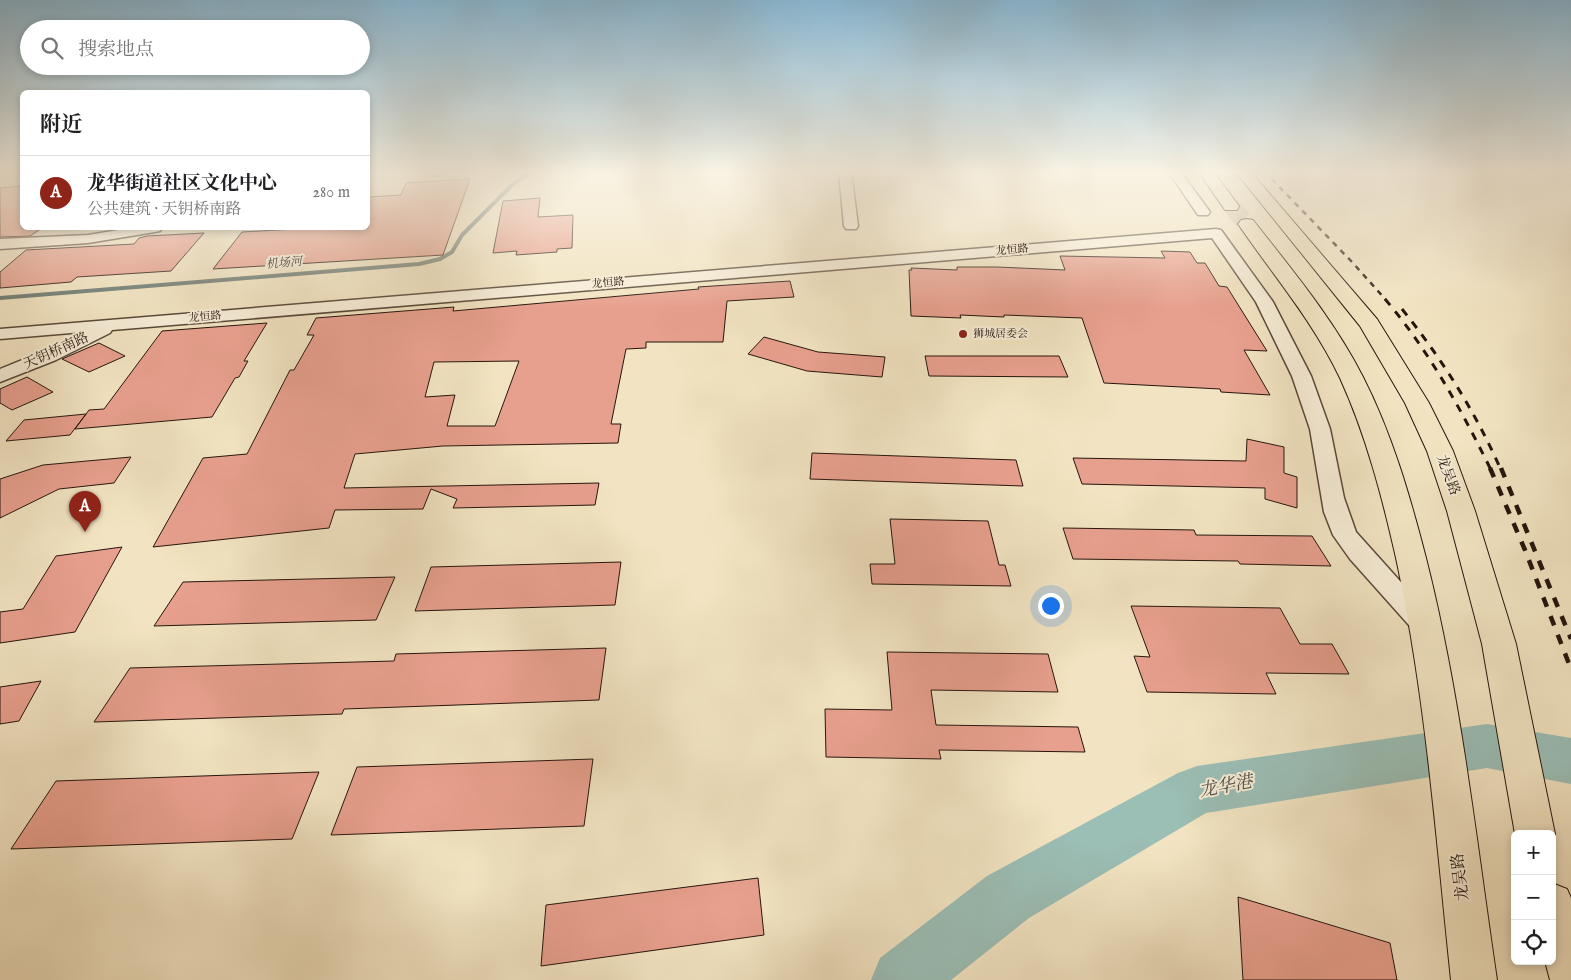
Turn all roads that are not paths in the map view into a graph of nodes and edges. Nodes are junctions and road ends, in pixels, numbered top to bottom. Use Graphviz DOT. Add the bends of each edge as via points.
graph roads {
  1 [pos="850,217"];
  2 [pos="1240,217"];
  3 [pos="1281,217"];
  4 [pos="851,226"];
  5 [pos="141,230"];
  6 [pos="0,244"];
  7 [pos="111,324"];
  8 [pos="0,334"];
  9 [pos="0,376"];
  10 [pos="1425,626"];
  11 [pos="1534,830"];
  12 [pos="1556,919"];
  13 [pos="1571,976"];
  14 [pos="1474,980"];
  1 -- 4 [label="street"];
  2 -- 10 [label="main road, 龙吴路" via="1320,321 1360,397 1396,497"];
  3 -- 11 [label="main road, 龙吴路" via="1369,324 1440,451 1461,511 1499,644"];
  5 -- 6 [label="street" via="88,239"];
  7 -- 8 [label="street, 龙恒路"];
  7 -- 9 [label="street, 天钥桥南路" via="73,345"];
  7 -- 10 [label="street, 龙恒路" via="1216,233 1260,293 1298,364 1320,430 1338,518 1345,535"];
  10 -- 14 [label="main road, 龙吴路" via="1434,668"];
  12 -- 13 [label="main road"];
}
